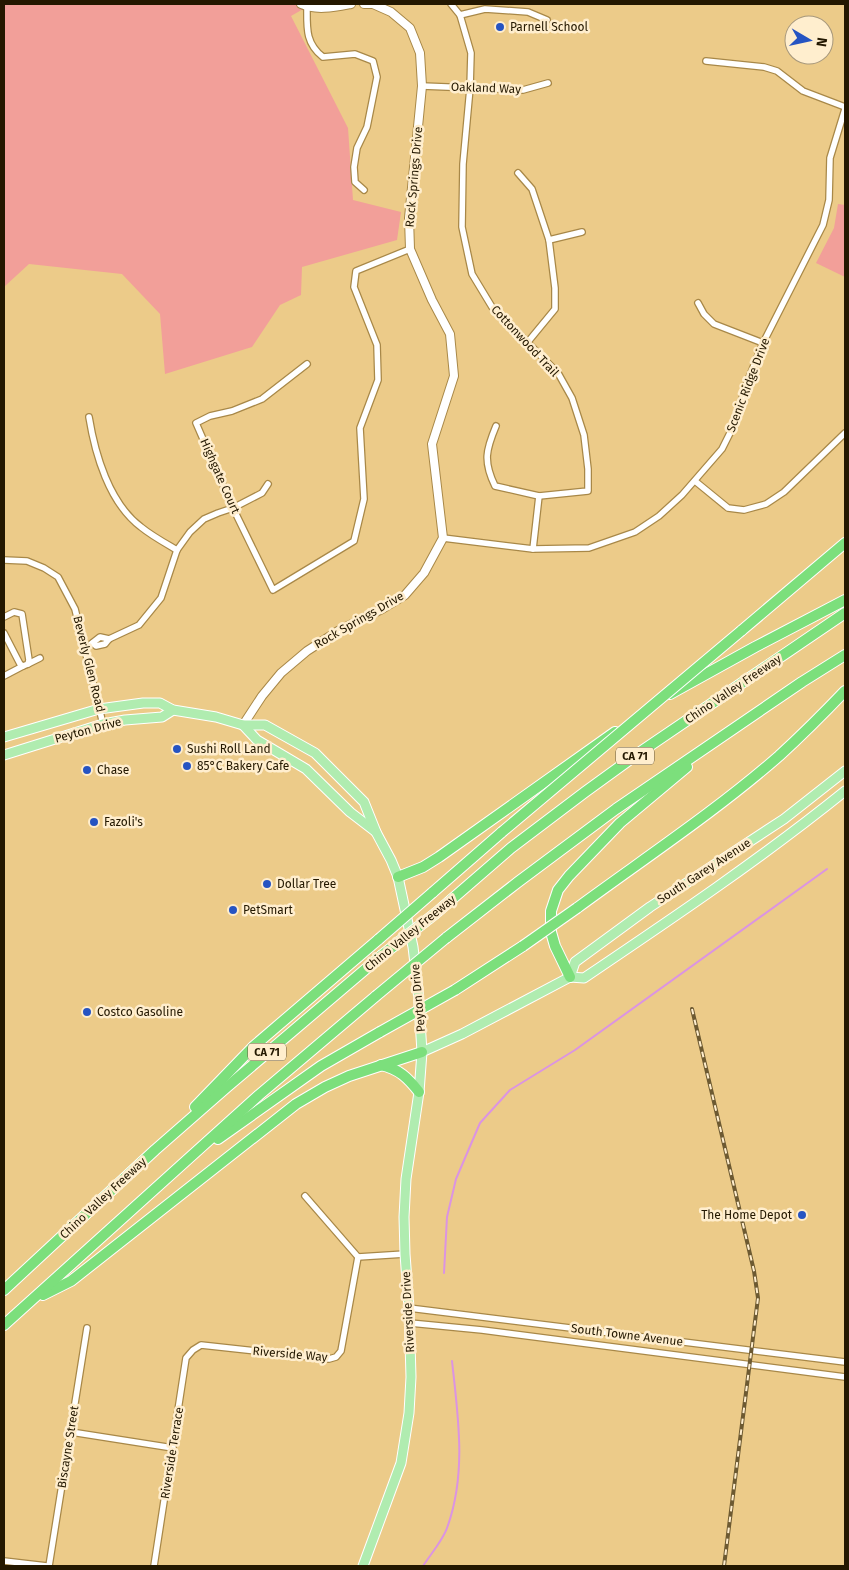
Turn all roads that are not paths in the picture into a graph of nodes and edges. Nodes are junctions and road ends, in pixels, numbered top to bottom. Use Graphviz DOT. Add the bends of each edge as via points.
graph roads {
  1 [pos="351,4"];
  2 [pos="364,4"];
  3 [pos="373,4"];
  4 [pos="451,4"];
  5 [pos="304,5"];
  6 [pos="460,15"];
  7 [pos="548,20"];
  8 [pos="706,61"];
  9 [pos="548,82"];
  10 [pos="422,86"];
  11 [pos="470,88"];
  12 [pos="845,108"];
  13 [pos="518,173"];
  14 [pos="364,190"];
  15 [pos="582,232"];
  16 [pos="549,240"];
  17 [pos="410,249"];
  18 [pos="698,303"];
  19 [pos="527,342"];
  20 [pos="763,342"];
  21 [pos="307,364"];
  22 [pos="89,417"];
  23 [pos="496,426"];
  24 [pos="845,433"];
  25 [pos="695,481"];
  26 [pos="268,484"];
  27 [pos="539,496"];
  28 [pos="233,508"];
  29 [pos="443,538"];
  30 [pos="845,543"];
  31 [pos="533,549"];
  32 [pos="176,550"];
  33 [pos="4,560"];
  34 [pos="845,600"];
  35 [pos="845,614"];
  36 [pos="4,617"];
  37 [pos="4,633"];
  38 [pos="83,646"];
  39 [pos="845,654"];
  40 [pos="40,658"];
  41 [pos="25,665"];
  42 [pos="4,676"];
  43 [pos="845,692"];
  44 [pos="99,709"];
  45 [pos="173,710"];
  46 [pos="103,724"];
  47 [pos="242,725"];
  48 [pos="4,736"];
  49 [pos="717,740"];
  50 [pos="4,755"];
  51 [pos="845,771"];
  52 [pos="845,791"];
  53 [pos="376,832"];
  54 [pos="398,877"];
  55 [pos="570,977"];
  56 [pos="422,1052"];
  57 [pos="380,1065"];
  58 [pos="419,1092"];
  59 [pos="155,1150"];
  60 [pos="181,1166"];
  61 [pos="305,1196"];
  62 [pos="405,1254"];
  63 [pos="358,1257"];
  64 [pos="4,1290"];
  65 [pos="31,1300"];
  66 [pos="409,1308"];
  67 [pos="410,1323"];
  68 [pos="4,1326"];
  69 [pos="87,1328"];
  70 [pos="200,1345"];
  71 [pos="845,1362"];
  72 [pos="845,1377"];
  73 [pos="71,1432"];
  74 [pos="173,1448"];
  75 [pos="4,1561"];
  76 [pos="48,1566"];
  77 [pos="154,1566"];
  78 [pos="362,1566"];
  1 -- 5 [label="street" via="331,8"];
  2 -- 3 [label="street, Rock Springs Drive"];
  3 -- 10 [label="street, Rock Springs Drive" via="391,12 410,28 420,53"];
  4 -- 6 [label="street, Cottonwood Trail"];
  5 -- 14 [label="street" via="307,33 314,50 323,57 355,54 373,62 377,77 354,168 355,182"];
  6 -- 7 [label="street" via="485,9 528,12"];
  6 -- 11 [label="street, Cottonwood Trail" via="471,53"];
  8 -- 12 [label="street" via="777,71 803,91"];
  9 -- 11 [label="street, Oakland Way" via="523,90"];
  10 -- 11 [label="street, Oakland Way"];
  10 -- 17 [label="street, Rock Springs Drive" via="409,218"];
  11 -- 19 [label="street, Cottonwood Trail" via="463,164 462,227 472,274 492,306"];
  12 -- 20 [label="street, Scenic Ridge Drive" via="830,158 829,200 823,225"];
  13 -- 16 [label="street" via="532,188"];
  15 -- 16 [label="street"];
  16 -- 19 [label="street" via="555,308"];
  17 -- 28 [label="street, Highgate Court" via="356,271 354,287 377,345 378,380 360,428 364,499 354,541 272,590"];
  17 -- 29 [label="street, Rock Springs Drive" via="450,334 454,376 432,444"];
  18 -- 20 [label="street" via="714,324"];
  19 -- 27 [label="street, Cottonwood Trail" via="558,373 572,398 584,435 588,468 588,491"];
  20 -- 25 [label="street, Scenic Ridge Drive" via="734,425 722,449"];
  21 -- 28 [label="street, Highgate Court" via="262,399 196,423"];
  22 -- 32 [label="street" via="103,473 116,497 140,527"];
  23 -- 27 [label="street" via="487,449 488,473 495,486"];
  24 -- 25 [label="street" via="784,492 766,504 744,510 728,508"];
  25 -- 31 [label="street, Scenic Ridge Drive" via="660,516 635,532 589,548"];
  26 -- 28 [label="street" via="262,493"];
  27 -- 31 [label="street"];
  28 -- 32 [label="street" via="204,520"];
  29 -- 31 [label="street, Scenic Ridge Drive"];
  29 -- 47 [label="street, Rock Springs Drive" via="424,573 405,595 308,651 281,673"];
  30 -- 59 [label="highway, bridge" via="254,1046"];
  32 -- 38 [label="street" via="161,598 139,625 105,644"];
  33 -- 38 [label="street, Beverly Glen Road" via="27,561 58,577 75,609"];
  34 -- 54 [label="highway" via="670,694 439,857"];
  35 -- 59 [label="highway, Chino Valley Freeway / CA 71, bridge" via="636,755 511,848"];
  36 -- 41 [label="street" via="14,612 22,614 29,660"];
  37 -- 41 [label="street" via="20,664"];
  38 -- 44 [label="street, Beverly Glen Road"];
  39 -- 49 [label="highway, CA 71"];
  40 -- 41 [label="street"];
  41 -- 42 [label="street"];
  43 -- 60 [label="highway, bridge" via="795,742 752,778 577,908 454,990 321,1066"];
  44 -- 45 [label="main road, Peyton Drive" via="160,703"];
  44 -- 46 [label="street, Beverly Glen Road"];
  44 -- 48 [label="main road, Peyton Drive"];
  45 -- 46 [label="main road, Peyton Drive" via="162,717"];
  45 -- 47 [label="main road, Peyton Drive"];
  46 -- 50 [label="main road, Peyton Drive"];
  47 -- 53 [label="main road, Peyton Drive" via="257,740 306,768 350,812"];
  47 -- 53 [label="main road, Peyton Drive" via="265,725 315,753 364,802"];
  49 -- 55 [label="highway" via="620,823 558,890 551,911 551,932"];
  49 -- 60 [label="highway, CA 71, bridge" via="609,815 446,938 259,1095"];
  51 -- 55 [label="main road, South Garey Avenue" via="784,819 650,907 575,962"];
  52 -- 55 [label="main road, South Garey Avenue" via="720,885 584,978"];
  53 -- 54 [label="main road, Peyton Drive"];
  54 -- 56 [label="main road, Peyton Drive" via="413,947"];
  55 -- 56 [label="main road, South Garey Avenue"];
  56 -- 57 [label="highway"];
  56 -- 58 [label="main road, Riverside Drive"];
  57 -- 58 [label="highway" via="402,1073"];
  57 -- 65 [label="highway" via="340,1080 296,1104 71,1281"];
  58 -- 62 [label="main road, Riverside Drive" via="406,1179"];
  59 -- 64 [label="highway, Chino Valley Freeway / CA 71"];
  60 -- 65 [label="highway, CA 71"];
  61 -- 63 [label="street"];
  62 -- 63 [label="street"];
  62 -- 66 [label="main road, Riverside Drive"];
  63 -- 70 [label="street, Riverside Way" via="341,1351 336,1357 329,1359"];
  65 -- 68 [label="highway, CA 71"];
  66 -- 67 [label="main road, Riverside Drive"];
  66 -- 71 [label="street, South Towne Avenue"];
  67 -- 72 [label="street, South Towne Avenue"];
  67 -- 78 [label="main road, Riverside Drive" via="410,1412 401,1463"];
  69 -- 73 [label="street, Biscayne Street"];
  70 -- 74 [label="street, Riverside Terrace" via="186,1358"];
  73 -- 74 [label="street"];
  73 -- 76 [label="street, Biscayne Street"];
  74 -- 77 [label="street, Riverside Terrace"];
  75 -- 76 [label="street"];
}
